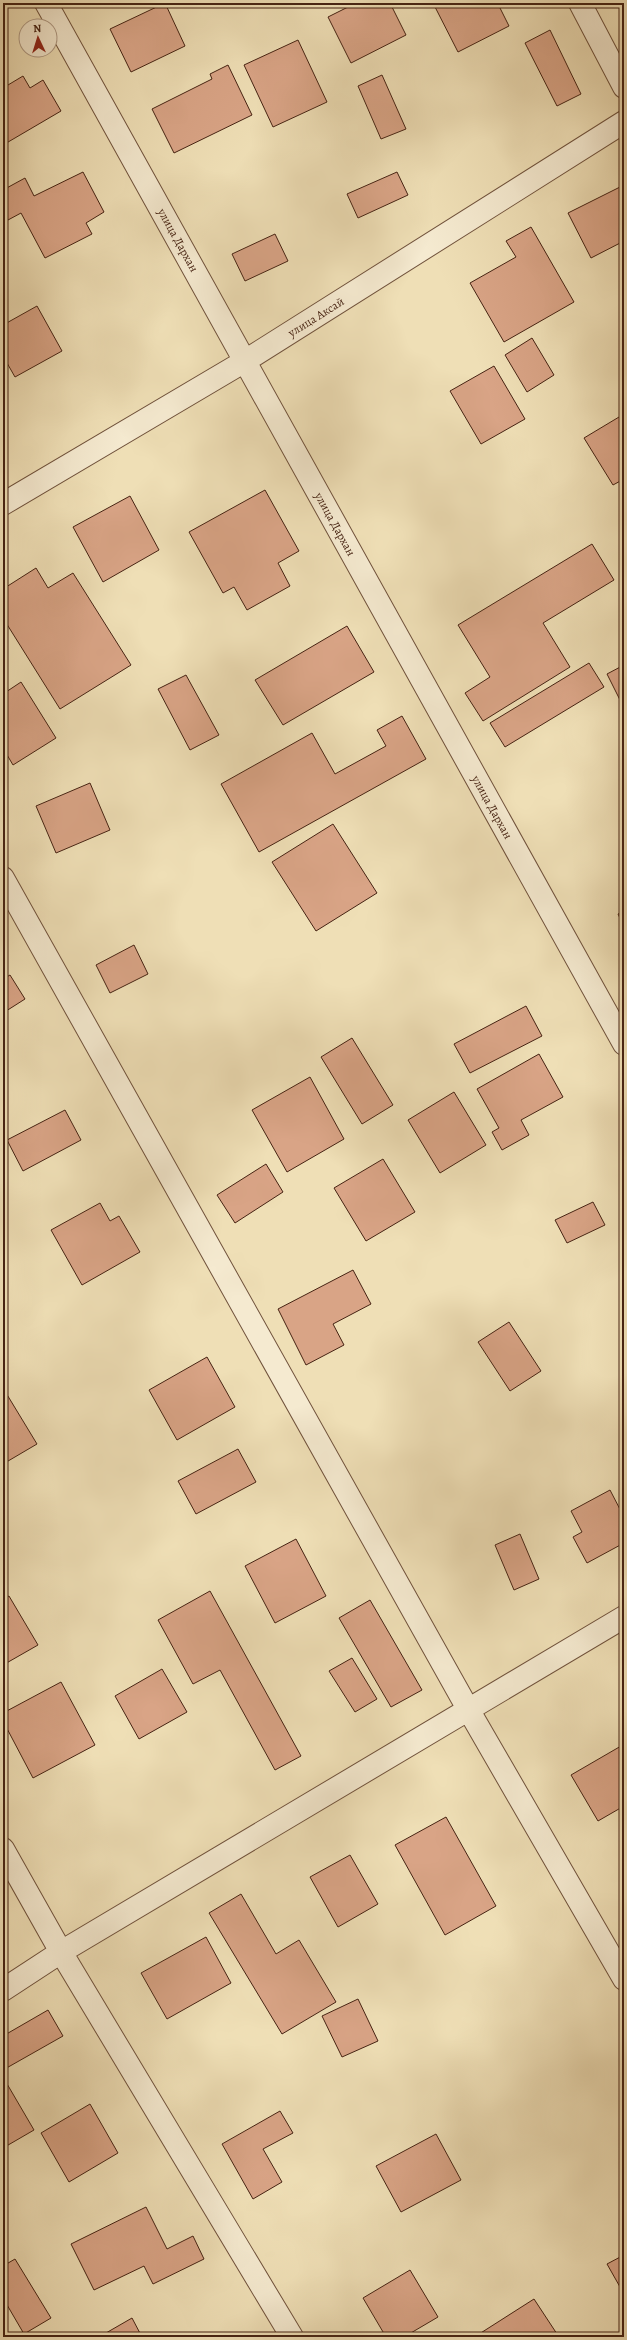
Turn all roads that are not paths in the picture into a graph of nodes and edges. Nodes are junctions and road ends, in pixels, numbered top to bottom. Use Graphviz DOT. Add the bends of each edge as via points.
graph roads {
  1 [pos="46,3"];
  2 [pos="580,3"];
  3 [pos="624,87"];
  4 [pos="624,122"];
  5 [pos="245,361"];
  6 [pos="3,504"];
  7 [pos="3,878"];
  8 [pos="624,1044"];
  9 [pos="624,1617"];
  10 [pos="468,1710"];
  11 [pos="3,1849"];
  12 [pos="61,1952"];
  13 [pos="624,1979"];
  14 [pos="3,1990"];
  15 [pos="292,2337"];
  1 -- 5 [label="street, улица Дархан"];
  2 -- 3 [label="street"];
  4 -- 5 [label="street, улица Аксай"];
  5 -- 6 [label="street, улица Аксай"];
  5 -- 8 [label="street, улица Дархан"];
  7 -- 10 [label="street"];
  9 -- 10 [label="street"];
  10 -- 12 [label="street"];
  10 -- 13 [label="street"];
  11 -- 12 [label="street"];
  12 -- 14 [label="street"];
  12 -- 15 [label="street"];
}
